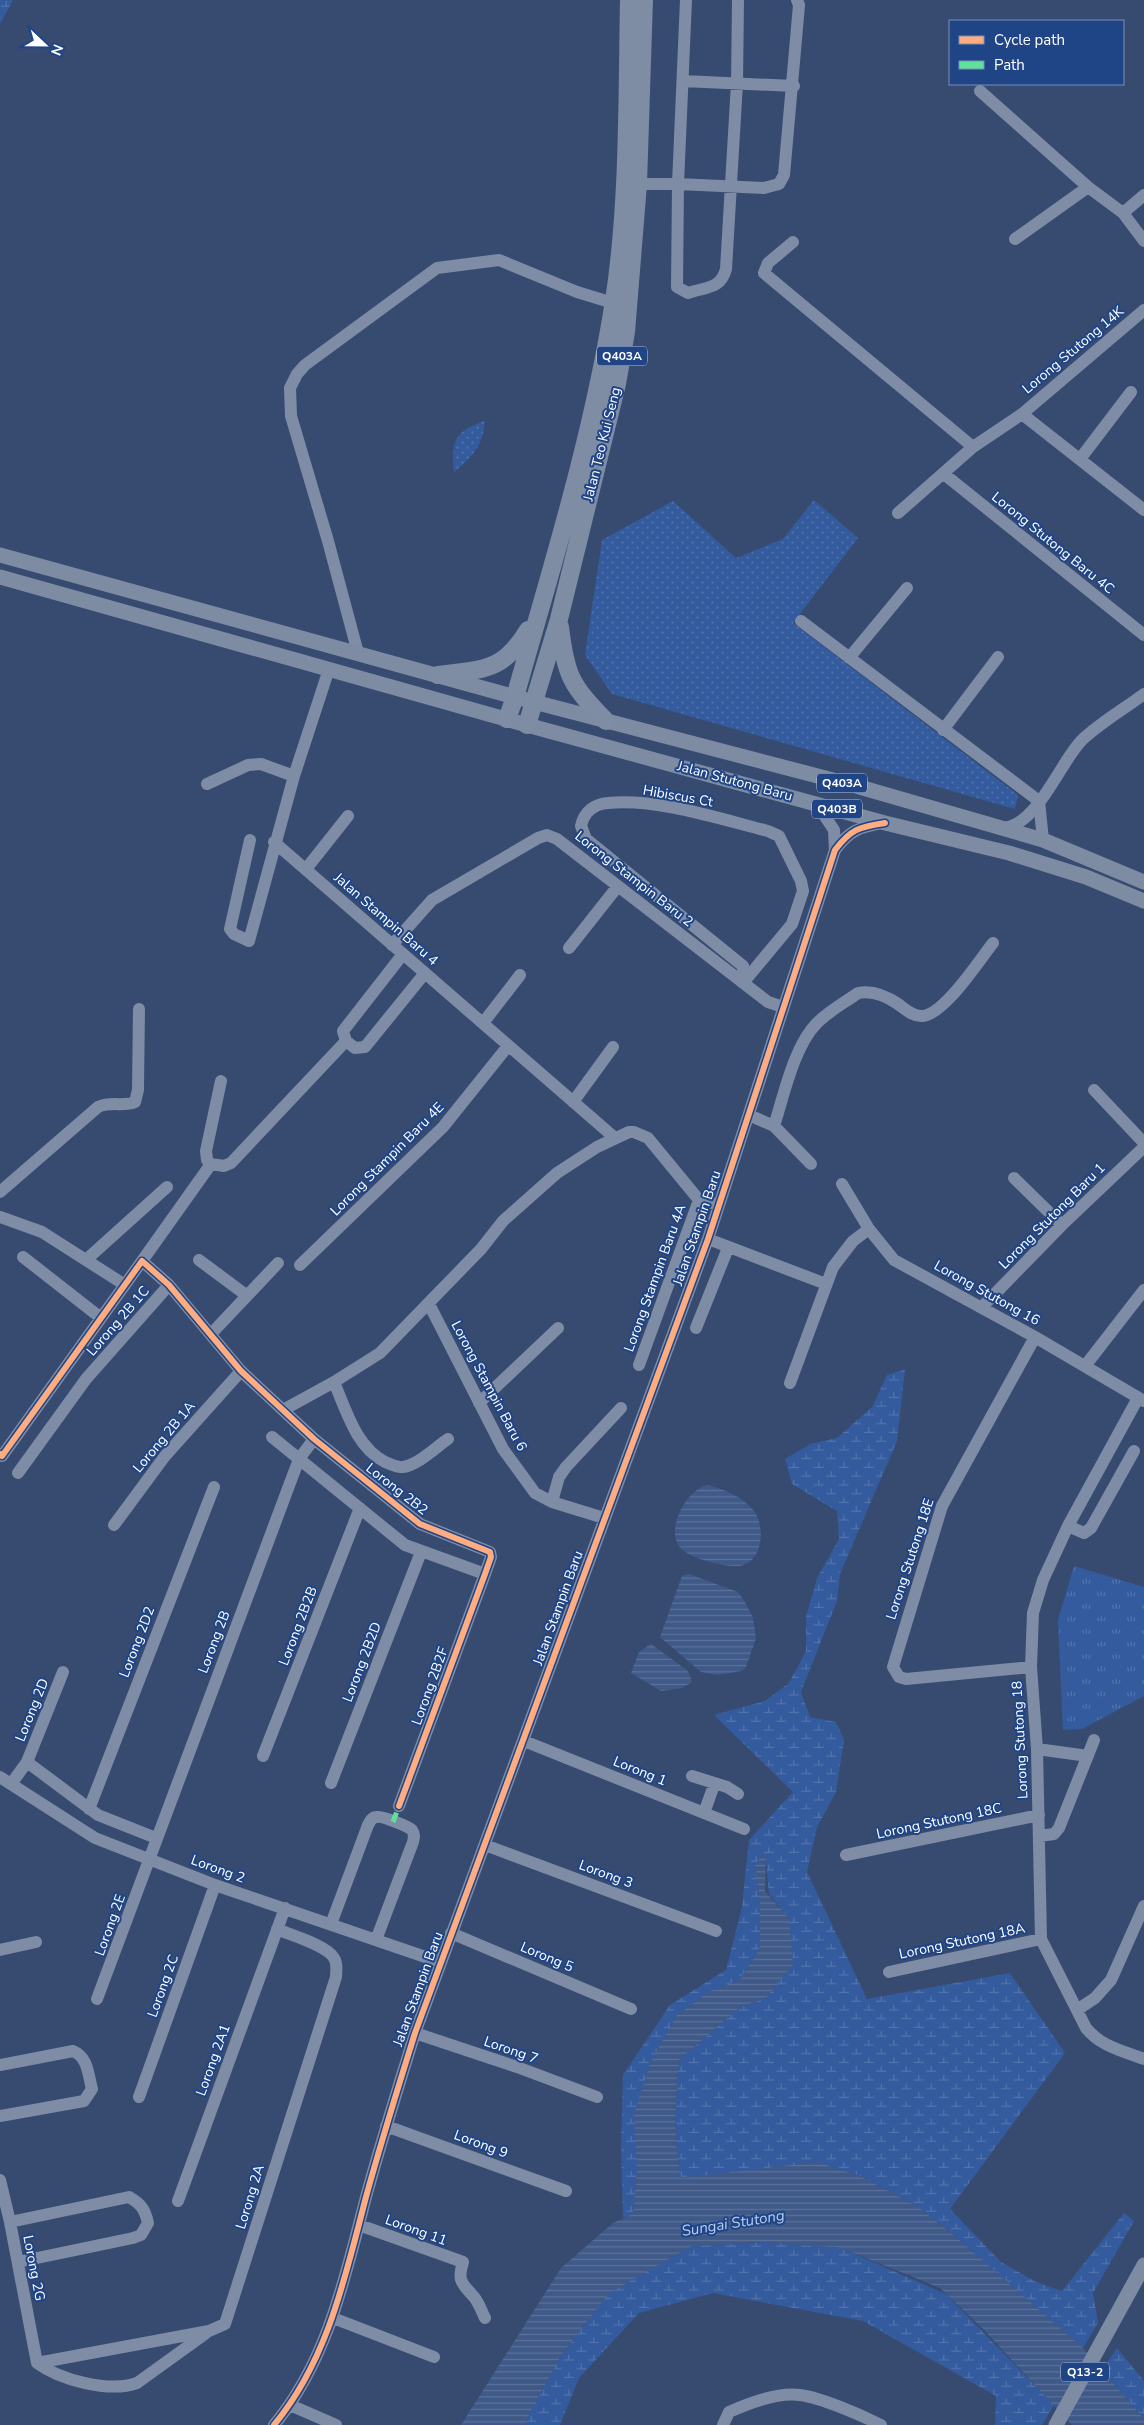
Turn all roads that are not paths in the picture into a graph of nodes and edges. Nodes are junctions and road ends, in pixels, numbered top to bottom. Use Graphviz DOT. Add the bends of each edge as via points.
graph roads {
  1 [pos="629,0"];
  2 [pos="644,0"];
  3 [pos="686,0"];
  4 [pos="738,0"];
  5 [pos="797,0"];
  6 [pos="682,81"];
  7 [pos="737,83"];
  8 [pos="794,86"];
  9 [pos="980,91"];
  10 [pos="638,184"];
  11 [pos="678,184"];
  12 [pos="732,185"];
  13 [pos="1088,187"];
  14 [pos="1144,195"];
  15 [pos="1123,213"];
  16 [pos="1015,239"];
  17 [pos="1144,241"];
  18 [pos="793,242"];
  19 [pos="613,303"];
  20 [pos="1144,310"];
  21 [pos="1131,392"];
  22 [pos="1022,414"];
  23 [pos="973,447"];
  24 [pos="1080,459"];
  25 [pos="944,474"];
  26 [pos="1144,510"];
  27 [pos="898,513"];
  28 [pos="0,555"];
  29 [pos="0,577"];
  30 [pos="907,588"];
  31 [pos="539,612"];
  32 [pos="559,619"];
  33 [pos="801,621"];
  34 [pos="1144,635"];
  35 [pos="358,653"];
  36 [pos="998,657"];
  37 [pos="849,658"];
  38 [pos="330,669"];
  39 [pos="438,676"];
  40 [pos="1144,694"];
  41 [pos="515,697"];
  42 [pos="534,702"];
  43 [pos="507,719"];
  44 [pos="606,721"];
  45 [pos="527,725"];
  46 [pos="943,730"];
  47 [pos="294,776"];
  48 [pos="207,784"];
  49 [pos="1039,801"];
  50 [pos="816,803"];
  51 [pos="348,816"];
  52 [pos="885,823"];
  53 [pos="1002,828"];
  54 [pos="250,840"];
  55 [pos="1043,840"];
  56 [pos="274,842"];
  57 [pos="835,850"];
  58 [pos="306,869"];
  59 [pos="1144,882"];
  60 [pos="618,886"];
  61 [pos="1144,901"];
  62 [pos="993,942"];
  63 [pos="392,945"];
  64 [pos="569,948"];
  65 [pos="403,954"];
  66 [pos="425,973"];
  67 [pos="520,975"];
  68 [pos="741,981"];
  69 [pos="783,1007"];
  70 [pos="139,1009"];
  71 [pos="483,1023"];
  72 [pos="346,1041"];
  73 [pos="508,1046"];
  74 [pos="613,1047"];
  75 [pos="221,1081"];
  76 [pos="1094,1090"];
  77 [pos="573,1102"];
  78 [pos="749,1115"];
  79 [pos="774,1126"];
  80 [pos="615,1138"];
  81 [pos="1144,1143"];
  82 [pos="1144,1147"];
  83 [pos="211,1164"];
  84 [pos="811,1164"];
  85 [pos="1014,1178"];
  86 [pos="842,1184"];
  87 [pos="167,1188"];
  88 [pos="0,1192"];
  89 [pos="698,1200"];
  90 [pos="719,1205"];
  91 [pos="0,1217"];
  92 [pos="1062,1224"];
  93 [pos="869,1229"];
  94 [pos="708,1239"];
  95 [pos="728,1248"];
  96 [pos="24,1257"];
  97 [pos="87,1259"];
  98 [pos="199,1260"];
  99 [pos="142,1261"];
  100 [pos="278,1263"];
  101 [pos="300,1265"];
  102 [pos="826,1284"];
  103 [pos="125,1285"];
  104 [pos="169,1285"];
  105 [pos="1144,1290"];
  106 [pos="246,1295"];
  107 [pos="429,1304"];
  108 [pos="982,1307"];
  109 [pos="101,1318"];
  110 [pos="558,1328"];
  111 [pos="696,1328"];
  112 [pos="211,1334"];
  113 [pos="1035,1337"];
  114 [pos="639,1365"];
  115 [pos="1085,1366"];
  116 [pos="241,1371"];
  117 [pos="334,1382"];
  118 [pos="790,1383"];
  119 [pos="1141,1400"];
  120 [pos="479,1402"];
  121 [pos="621,1408"];
  122 [pos="283,1410"];
  123 [pos="272,1437"];
  124 [pos="448,1438"];
  125 [pos="314,1439"];
  126 [pos="1134,1451"];
  127 [pos="1,1456"];
  128 [pos="1106,1456"];
  129 [pos="299,1459"];
  130 [pos="1126,1465"];
  131 [pos="18,1473"];
  132 [pos="214,1487"];
  133 [pos="552,1502"];
  134 [pos="360,1508"];
  135 [pos="604,1518"];
  136 [pos="114,1525"];
  137 [pos="1068,1526"];
  138 [pos="421,1552"];
  139 [pos="485,1574"];
  140 [pos="1031,1667"];
  141 [pos="63,1672"];
  142 [pos="1094,1740"];
  143 [pos="524,1741"];
  144 [pos="1037,1749"];
  145 [pos="263,1756"];
  146 [pos="1088,1756"];
  147 [pos="27,1762"];
  148 [pos="692,1776"];
  149 [pos="5,1780"];
  150 [pos="331,1783"];
  151 [pos="714,1784"];
  152 [pos="738,1794"];
  153 [pos="399,1806"];
  154 [pos="89,1808"];
  155 [pos="704,1813"];
  156 [pos="1038,1815"];
  157 [pos="744,1829"];
  158 [pos="1039,1836"];
  159 [pos="156,1838"];
  160 [pos="485,1845"];
  161 [pos="846,1855"];
  162 [pos="149,1859"];
  163 [pos="215,1885"];
  164 [pos="1144,1906"];
  165 [pos="285,1908"];
  166 [pos="331,1924"];
  167 [pos="277,1929"];
  168 [pos="716,1931"];
  169 [pos="452,1933"];
  170 [pos="1041,1939"];
  171 [pos="376,1940"];
  172 [pos="36,1942"];
  173 [pos="0,1950"];
  174 [pos="440,1962"];
  175 [pos="889,1972"];
  176 [pos="97,2000"];
  177 [pos="631,2009"];
  178 [pos="1077,2010"];
  179 [pos="415,2033"];
  180 [pos="1144,2059"];
  181 [pos="0,2065"];
  182 [pos="139,2097"];
  183 [pos="597,2097"];
  184 [pos="0,2116"];
  185 [pos="386,2126"];
  186 [pos="0,2180"];
  187 [pos="566,2191"];
  188 [pos="178,2201"];
  189 [pos="10,2222"];
  190 [pos="359,2225"];
  191 [pos="18,2262"];
  192 [pos="1144,2265"];
  193 [pos="333,2318"];
  194 [pos="485,2318"];
  195 [pos="209,2331"];
  196 [pos="434,2357"];
  197 [pos="37,2363"];
  198 [pos="290,2405"];
  199 [pos="859,2420"];
  200 [pos="274,2425"];
  201 [pos="336,2425"];
  202 [pos="723,2425"];
  203 [pos="881,2425"];
  204 [pos="1056,2425"];
  1 -- 19 [label="highway, Jalan Teo Kui Seng" via="625,198"];
  2 -- 10 [label="highway, Jalan Teo Kui Seng / Q403A"];
  3 -- 6 [label="street"];
  4 -- 7 [label="street"];
  5 -- 8 [label="street"];
  6 -- 7 [label="street"];
  6 -- 11 [label="street"];
  7 -- 8 [label="street"];
  7 -- 12 [label="street"];
  8 -- 12 [label="street" via="784,175 778,184 764,188"];
  9 -- 13 [label="street"];
  10 -- 11 [label="street"];
  10 -- 32 [label="highway, Jalan Teo Kui Seng / Q403A" via="630,297 617,384"];
  11 -- 12 [label="street"];
  11 -- 12 [label="street" via="677,287 688,293 719,284 724,279"];
  13 -- 15 [label="street"];
  13 -- 16 [label="street"];
  14 -- 15 [label="street"];
  15 -- 17 [label="street"];
  18 -- 23 [label="street" via="768,263 764,273"];
  19 -- 31 [label="highway, Jalan Teo Kui Seng" via="584,450"];
  19 -- 35 [label="street" via="499,260 437,268 297,374 290,388 291,416"];
  20 -- 22 [label="street, Lorong Stutong 14K"];
  21 -- 24 [label="street"];
  22 -- 23 [label="street, Lorong Stutong 14K"];
  22 -- 24 [label="street"];
  23 -- 25 [label="street, Lorong Stutong 14K"];
  24 -- 26 [label="street"];
  25 -- 27 [label="street, Lorong Stutong 14K"];
  25 -- 34 [label="street, Lorong Stutong Baru 4C"];
  28 -- 35 [label="main road, Jalan Stutong Baru"];
  29 -- 38 [label="main road, Jalan Stutong Baru"];
  30 -- 37 [label="street"];
  31 -- 39 [label="highway" via="516,649 505,660 484,668"];
  31 -- 41 [label="highway, Jalan Teo Kui Seng"];
  32 -- 42 [label="highway, Jalan Teo Kui Seng / Q403A"];
  32 -- 44 [label="highway" via="569,676 577,690"];
  33 -- 37 [label="street"];
  35 -- 39 [label="main road, Jalan Stutong Baru"];
  36 -- 46 [label="street"];
  37 -- 46 [label="street"];
  38 -- 43 [label="main road, Jalan Stutong Baru"];
  38 -- 47 [label="street"];
  39 -- 41 [label="main road, Jalan Stutong Baru"];
  40 -- 49 [label="street" via="1082,740"];
  41 -- 42 [label="main road, Jalan Stutong Baru"];
  41 -- 43 [label="highway"];
  42 -- 44 [label="main road, Jalan Stutong Baru / Q403A"];
  42 -- 45 [label="highway, Q403A"];
  43 -- 45 [label="main road, Jalan Stutong Baru"];
  44 -- 53 [label="main road, Jalan Stutong Baru / Q403A"];
  45 -- 50 [label="main road, Jalan Stutong Baru / Q403B"];
  46 -- 49 [label="street"];
  47 -- 48 [label="street" via="260,764 248,765"];
  47 -- 56 [label="street"];
  49 -- 53 [label="street" via="1026,817 1010,828"];
  49 -- 55 [label="street"];
  50 -- 52 [label="main road, Jalan Stutong Baru / Q403B"];
  50 -- 57 [label="street, Jalan Stampin Baru" via="834,830"];
  51 -- 58 [label="street"];
  52 -- 57 [label="street, Jalan Stampin Baru" via="859,828 844,838"];
  52 -- 61 [label="main road, Jalan Stutong Baru / Q403B" via="1009,853 1086,877"];
  53 -- 55 [label="main road, Jalan Stutong Baru / Q403A"];
  54 -- 56 [label="street" via="230,929 249,941"];
  55 -- 59 [label="main road, Jalan Stutong Baru / Q403A"];
  56 -- 58 [label="street, Jalan Stampin Baru 4"];
  57 -- 69 [label="street, Jalan Stampin Baru"];
  58 -- 63 [label="street, Jalan Stampin Baru 4"];
  60 -- 63 [label="street, Lorong Stampin Baru 2" via="558,839 547,836 529,842 432,900"];
  60 -- 64 [label="street"];
  60 -- 68 [label="street, Lorong Stampin Baru 2"];
  62 -- 79 [label="street" via="952,995 932,1013 913,1015 890,998 865,992 825,1016 807,1036"];
  63 -- 65 [label="street, Jalan Stampin Baru 4"];
  65 -- 66 [label="street, Jalan Stampin Baru 4"];
  65 -- 72 [label="street" via="343,1031"];
  66 -- 71 [label="street, Jalan Stampin Baru 4"];
  66 -- 72 [label="street" via="366,1047 355,1048"];
  67 -- 71 [label="street"];
  68 -- 68 [label="street, Hibiscus Ct" via="792,924 803,891 778,836 655,805 608,803 586,812 581,826 586,839 743,966"];
  68 -- 69 [label="street, Lorong Stampin Baru 2" via="768,1002"];
  69 -- 78 [label="street, Jalan Stampin Baru"];
  70 -- 88 [label="street" via="135,1102 107,1103 98,1107"];
  71 -- 73 [label="street, Jalan Stampin Baru 4"];
  72 -- 83 [label="street" via="231,1163 224,1166"];
  73 -- 77 [label="street, Jalan Stampin Baru 4"];
  73 -- 101 [label="street, Lorong Stampin Baru 4E" via="443,1128"];
  74 -- 77 [label="street"];
  75 -- 83 [label="street" via="206,1151"];
  76 -- 81 [label="street"];
  77 -- 80 [label="street, Jalan Stampin Baru 4"];
  78 -- 79 [label="street"];
  78 -- 90 [label="street, Jalan Stampin Baru"];
  79 -- 84 [label="street"];
  80 -- 89 [label="street" via="634,1132 648,1138"];
  80 -- 107 [label="street" via="557,1173 503,1221"];
  82 -- 92 [label="street, Lorong Stutong Baru 1"];
  83 -- 99 [label="street"];
  85 -- 92 [label="street"];
  86 -- 93 [label="street, Lorong Stutong 16"];
  87 -- 97 [label="street"];
  89 -- 90 [label="street"];
  89 -- 114 [label="street, Lorong Stampin Baru 4A"];
  90 -- 94 [label="street, Jalan Stampin Baru"];
  91 -- 97 [label="street" via="42,1232"];
  92 -- 108 [label="street, Lorong Stutong Baru 1"];
  93 -- 102 [label="street" via="841,1255"];
  93 -- 108 [label="street, Lorong Stutong 16" via="894,1260"];
  94 -- 95 [label="street"];
  94 -- 135 [label="street, Jalan Stampin Baru"];
  95 -- 102 [label="street"];
  95 -- 111 [label="street"];
  96 -- 109 [label="street"];
  97 -- 103 [label="street"];
  98 -- 106 [label="street"];
  99 -- 103 [label="street"];
  99 -- 104 [label="street, Lorong 2B2"];
  100 -- 106 [label="street"];
  102 -- 118 [label="street"];
  103 -- 109 [label="street"];
  104 -- 112 [label="street, Lorong 2B2"];
  104 -- 131 [label="street, Lorong 2B 1C" via="86,1379"];
  105 -- 115 [label="street"];
  106 -- 112 [label="street"];
  107 -- 117 [label="street" via="380,1352"];
  107 -- 120 [label="street, Lorong Stampin Baru 6"];
  108 -- 113 [label="street, Lorong Stutong 16"];
  109 -- 127 [label="street"];
  110 -- 120 [label="street"];
  112 -- 116 [label="street, Lorong 2B2"];
  113 -- 115 [label="street, Lorong Stutong 16"];
  113 -- 140 [label="street, Lorong Stutong 18E" via="942,1506 893,1667 898,1677 906,1679"];
  115 -- 119 [label="street, Lorong Stutong 16"];
  116 -- 122 [label="street, Lorong 2B2"];
  116 -- 136 [label="street, Lorong 2B 1A" via="165,1456"];
  117 -- 122 [label="street"];
  117 -- 124 [label="street" via="364,1446 392,1466 410,1465"];
  119 -- 128 [label="street, Lorong Stutong 18"];
  120 -- 133 [label="street, Lorong Stampin Baru 6" via="518,1471 535,1492"];
  121 -- 133 [label="street" via="566,1467 559,1477"];
  122 -- 125 [label="street, Lorong 2B2"];
  123 -- 129 [label="street"];
  125 -- 129 [label="street, Lorong 2B"];
  125 -- 139 [label="street, Lorong 2B2" via="420,1524 490,1552"];
  126 -- 130 [label="street"];
  128 -- 130 [label="street"];
  128 -- 137 [label="street, Lorong Stutong 18"];
  129 -- 134 [label="street"];
  129 -- 159 [label="street, Lorong 2B"];
  130 -- 137 [label="street" via="1088,1532"];
  132 -- 154 [label="street, Lorong 2D2"];
  133 -- 135 [label="street, Lorong Stampin Baru 6"];
  134 -- 138 [label="street" via="405,1545"];
  134 -- 145 [label="street, Lorong 2B2B"];
  135 -- 143 [label="street, Jalan Stampin Baru"];
  137 -- 140 [label="street, Lorong Stutong 18" via="1043,1580 1033,1613"];
  138 -- 139 [label="street"];
  138 -- 150 [label="street, Lorong 2B2D"];
  139 -- 153 [label="street, Lorong 2B2F"];
  140 -- 144 [label="street, Lorong Stutong 18"];
  141 -- 147 [label="street, Lorong 2D"];
  142 -- 146 [label="street"];
  143 -- 155 [label="street, Lorong 1"];
  143 -- 160 [label="street, Jalan Stampin Baru"];
  144 -- 146 [label="street"];
  144 -- 156 [label="street, Lorong Stutong 18"];
  146 -- 158 [label="street" via="1059,1828 1054,1834"];
  147 -- 149 [label="street, Lorong 2D"];
  147 -- 154 [label="street"];
  148 -- 151 [label="street"];
  149 -- 162 [label="street, Lorong 2" via="95,1838"];
  151 -- 152 [label="street"];
  151 -- 155 [label="street"];
  154 -- 159 [label="street" via="98,1816"];
  155 -- 157 [label="street, Lorong 1"];
  156 -- 158 [label="street, Lorong Stutong 18"];
  156 -- 161 [label="street, Lorong Stutong 18C"];
  158 -- 170 [label="street, Lorong Stutong 18"];
  159 -- 162 [label="street, Lorong 2B"];
  160 -- 168 [label="street, Lorong 3"];
  160 -- 169 [label="street, Jalan Stampin Baru"];
  162 -- 163 [label="street, Lorong 2"];
  162 -- 176 [label="street, Lorong 2E"];
  163 -- 165 [label="street, Lorong 2"];
  163 -- 182 [label="street, Lorong 2C"];
  164 -- 178 [label="street" via="1111,1980 1095,1998"];
  165 -- 166 [label="street, Lorong 2"];
  165 -- 167 [label="street, Lorong 2A1"];
  166 -- 171 [label="street, Lorong 2"];
  166 -- 171 [label="street" via="368,1825 377,1816 411,1829 414,1834"];
  167 -- 188 [label="street, Lorong 2A1"];
  167 -- 195 [label="street, Lorong 2A" via="327,1950 337,1966 336,1977 228,2319"];
  169 -- 174 [label="street, Jalan Stampin Baru"];
  169 -- 177 [label="street, Lorong 5"];
  170 -- 175 [label="street, Lorong Stutong 18A"];
  170 -- 178 [label="street, Lorong Stutong 18"];
  171 -- 174 [label="street, Lorong 2"];
  172 -- 173 [label="street"];
  174 -- 179 [label="street, Jalan Stampin Baru"];
  178 -- 180 [label="street, Lorong Stutong 18" via="1086,2028 1100,2042"];
  179 -- 183 [label="street, Lorong 7"];
  179 -- 185 [label="street, Jalan Stampin Baru"];
  181 -- 184 [label="street" via="72,2051 81,2054 85,2061 92,2089 84,2101"];
  185 -- 187 [label="street, Lorong 9"];
  185 -- 190 [label="street, Jalan Stampin Baru"];
  186 -- 189 [label="street, Lorong 2G"];
  189 -- 191 [label="street, Lorong 2G"];
  189 -- 191 [label="street" via="129,2197 140,2204 148,2223 141,2235 133,2238"];
  190 -- 193 [label="street, Jalan Stampin Baru"];
  190 -- 194 [label="street, Lorong 11" via="463,2262 462,2286 476,2299"];
  191 -- 197 [label="street, Lorong 2G"];
  192 -- 204 [label="main road, Q13-2"];
  193 -- 196 [label="street"];
  193 -- 198 [label="street, Jalan Stampin Baru" via="319,2352"];
  195 -- 197 [label="street, Lorong 2A"];
  195 -- 197 [label="street" via="137,2383 127,2386 110,2387 63,2377"];
  198 -- 200 [label="street, Jalan Stampin Baru"];
  198 -- 201 [label="street"];
  199 -- 202 [label="street" via="800,2395 755,2400 729,2412"];
  199 -- 203 [label="street"];
}
